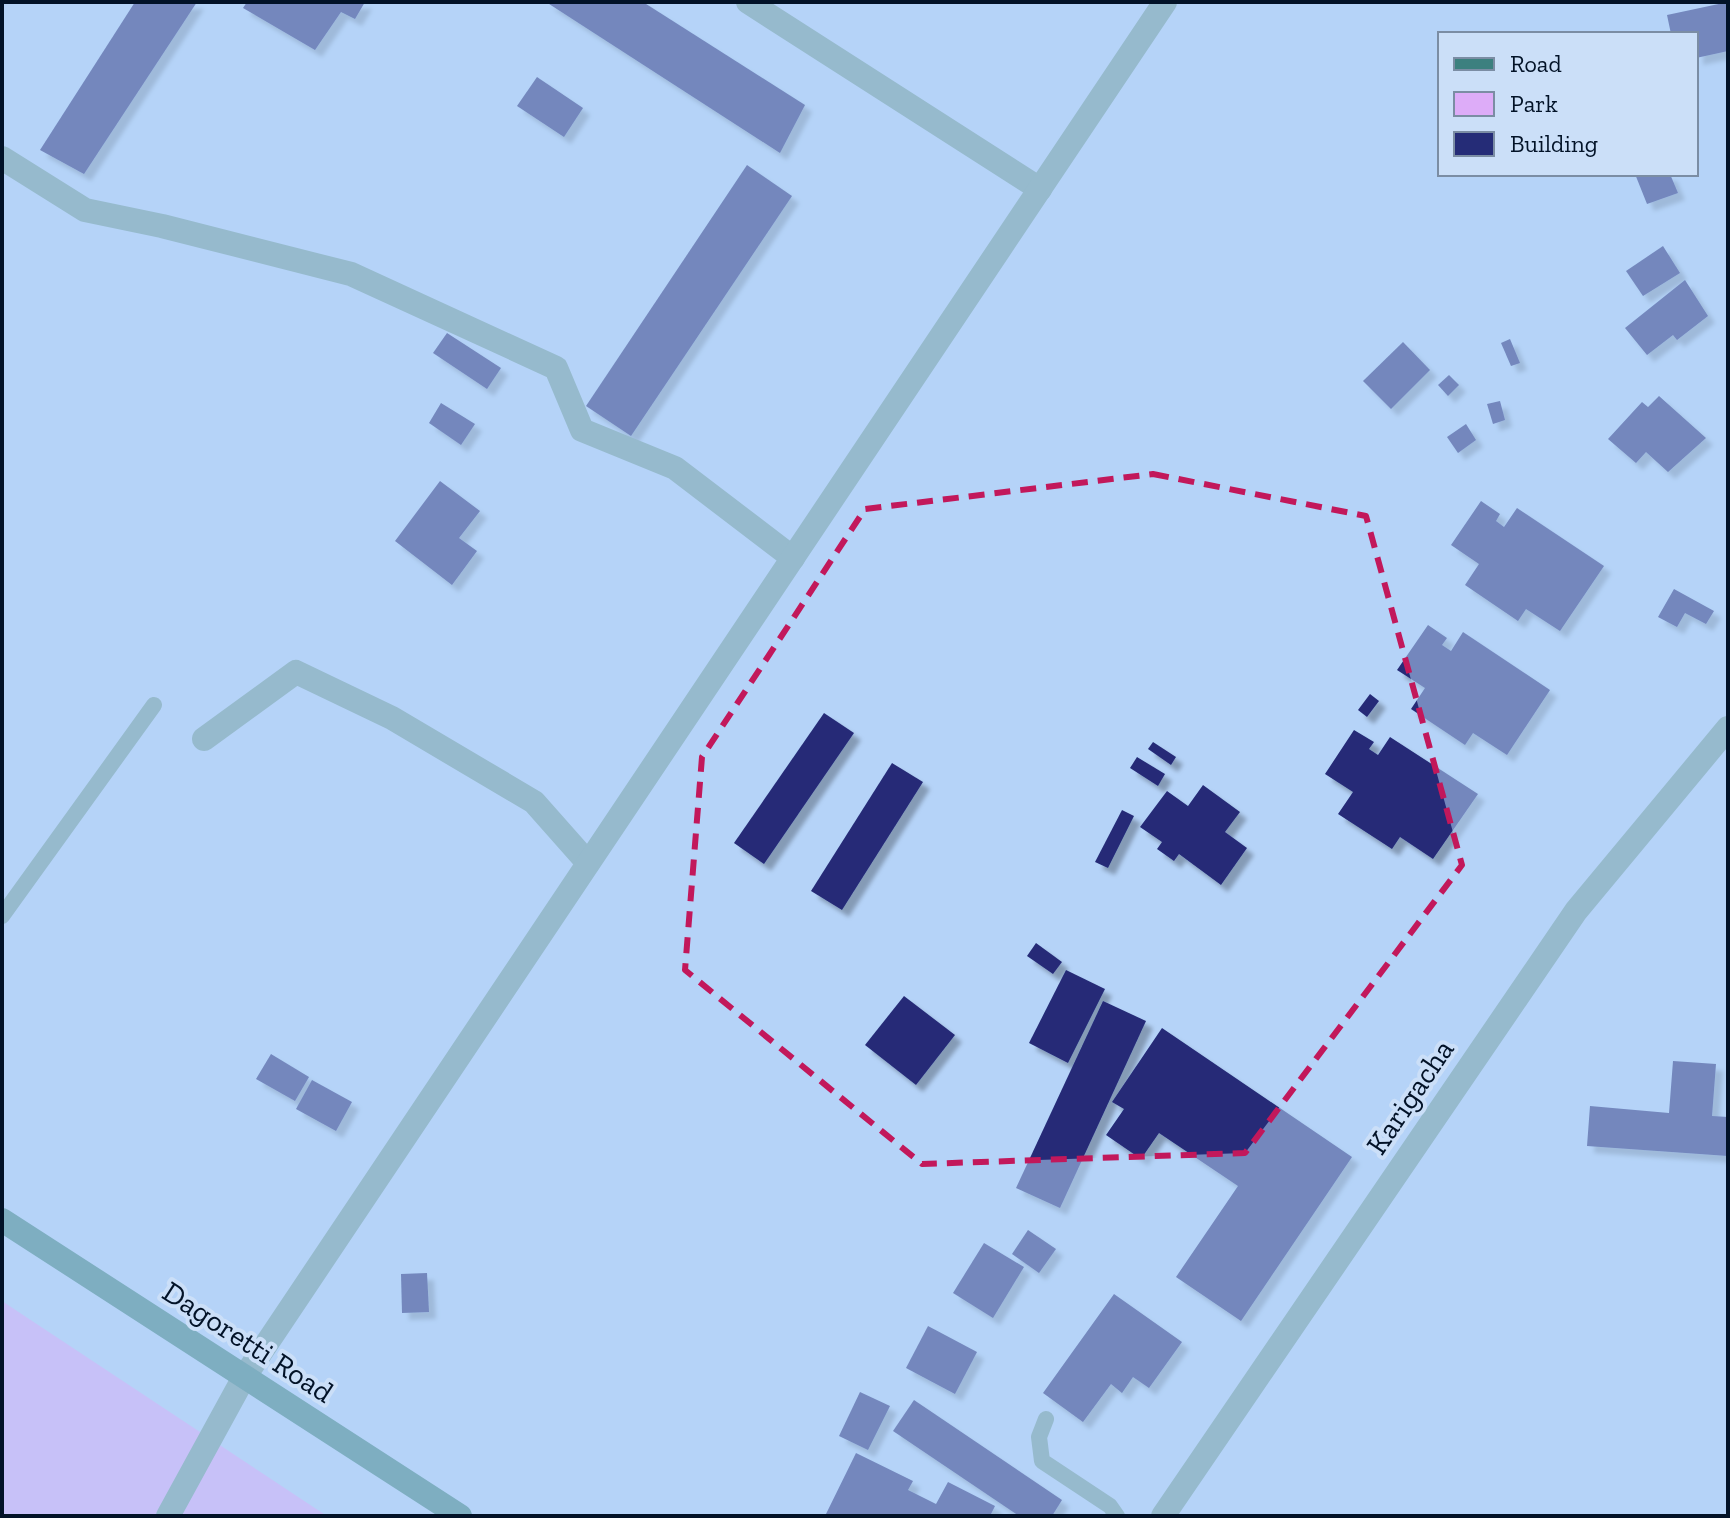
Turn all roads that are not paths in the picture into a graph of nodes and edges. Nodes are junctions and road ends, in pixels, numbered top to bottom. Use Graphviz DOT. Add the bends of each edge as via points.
graph roads {
  1 [pos="748,2"];
  2 [pos="1165,2"];
  3 [pos="2,158"];
  4 [pos="1040,189"];
  5 [pos="793,558"];
  6 [pos="154,705"];
  7 [pos="1728,728"];
  8 [pos="204,739"];
  9 [pos="588,863"];
  10 [pos="2,916"];
  11 [pos="2,1220"];
  12 [pos="243,1379"];
  13 [pos="1046,1419"];
  14 [pos="168,1516"];
  15 [pos="460,1516"];
  16 [pos="1117,1516"];
  17 [pos="1163,1516"];
  1 -- 4 [label="street"];
  2 -- 4 [label="street"];
  3 -- 5 [label="street" via="85,210 351,274 556,368 582,430 675,468"];
  4 -- 5 [label="street"];
  5 -- 9 [label="street"];
  6 -- 10 [label="lane"];
  7 -- 17 [label="street, Karigacha" via="1576,911"];
  8 -- 9 [label="street" via="296,672 392,718 534,802"];
  9 -- 12 [label="street"];
  11 -- 12 [label="main road, Dagoretti Road"];
  12 -- 14 [label="street"];
  12 -- 15 [label="main road, Dagoretti Road"];
  13 -- 16 [label="lane" via="1039,1437 1042,1461"];
}
